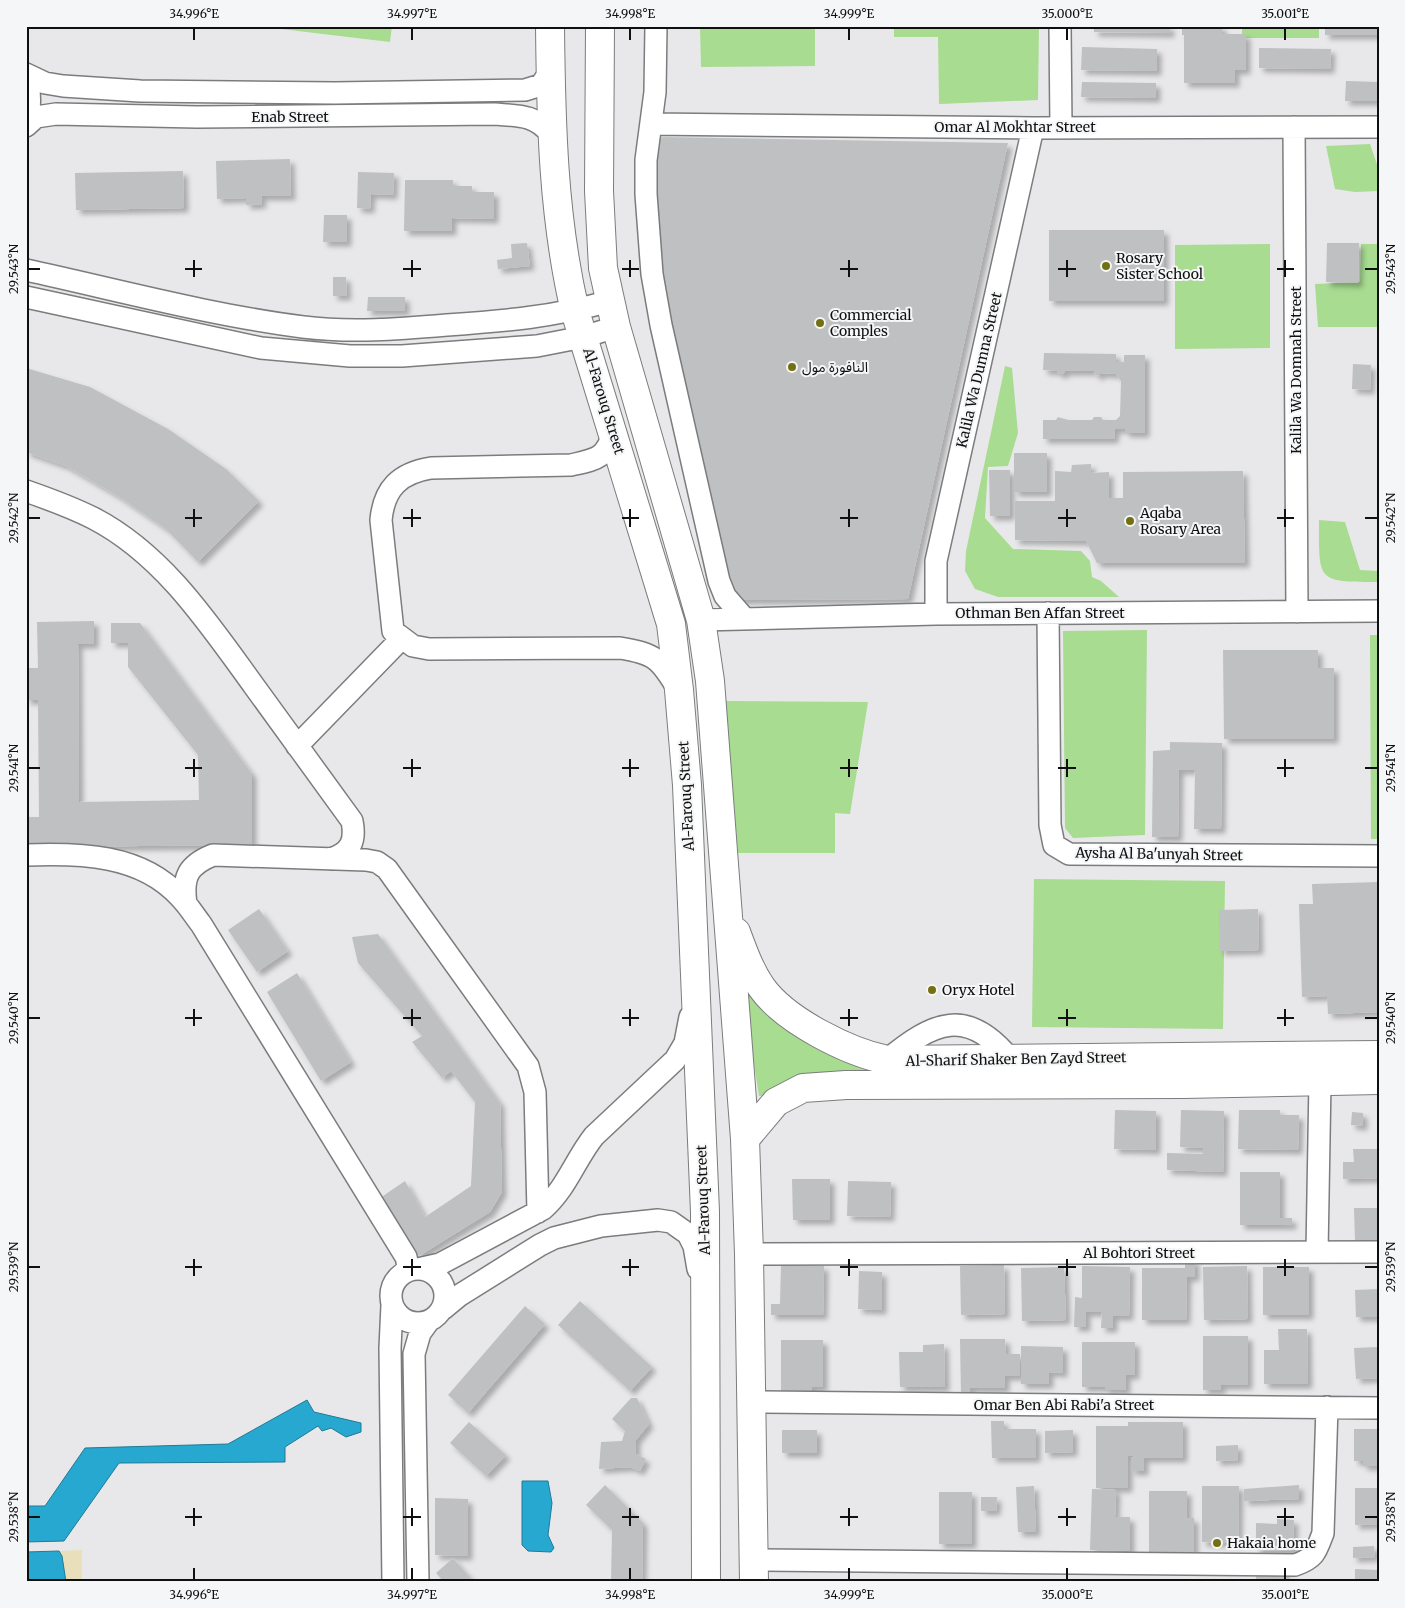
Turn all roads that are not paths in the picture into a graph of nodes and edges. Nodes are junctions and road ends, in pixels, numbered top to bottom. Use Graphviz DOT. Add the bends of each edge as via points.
graph roads {
  1 [pos="550,26"];
  2 [pos="600,26"];
  3 [pos="656,26"];
  4 [pos="1060,26"];
  5 [pos="550,72"];
  6 [pos="26,74"];
  7 [pos="26,78"];
  8 [pos="26,124"];
  9 [pos="651,124"];
  10 [pos="1294,127"];
  11 [pos="1379,127"];
  12 [pos="1033,128"];
  13 [pos="1061,128"];
  14 [pos="551,134"];
  15 [pos="26,270"];
  16 [pos="26,297"];
  17 [pos="610,301"];
  18 [pos="575,311"];
  19 [pos="616,327"];
  20 [pos="584,337"];
  21 [pos="614,433"];
  22 [pos="26,491"];
  23 [pos="1297,612"];
  24 [pos="1379,612"];
  25 [pos="1048,613"];
  26 [pos="936,614"];
  27 [pos="744,618"];
  28 [pos="701,620"];
  29 [pos="401,639"];
  30 [pos="679,690"];
  31 [pos="297,746"];
  32 [pos="26,855"];
  33 [pos="1379,856"];
  34 [pos="331,858"];
  35 [pos="186,904"];
  36 [pos="726,908"];
  37 [pos="695,982"];
  38 [pos="1379,1055"];
  39 [pos="1181,1057"];
  40 [pos="1379,1080"];
  41 [pos="1320,1081"];
  42 [pos="1183,1084"];
  43 [pos="745,1139"];
  44 [pos="538,1212"];
  45 [pos="1317,1252"];
  46 [pos="1379,1252"];
  47 [pos="749,1254"];
  48 [pos="414,1269"];
  49 [pos="392,1305"];
  50 [pos="436,1316"];
  51 [pos="705,1316"];
  52 [pos="750,1402"];
  53 [pos="1327,1407"];
  54 [pos="1379,1408"];
  55 [pos="754,1571"];
  56 [pos="393,1582"];
  57 [pos="418,1582"];
  58 [pos="706,1582"];
  1 -- 5 [label="main road, Al-Farouq Street"];
  2 -- 17 [label="main road" via="600,232"];
  3 -- 9 [label="street"];
  4 -- 13 [label="street"];
  5 -- 6 [label="street, Enab Street" via="541,85 525,90 335,93 80,88 45,83"];
  5 -- 14 [label="main road, Al-Farouq Street"];
  7 -- 8 [label="street" via="30,109"];
  8 -- 14 [label="street, Enab Street" via="36,117 56,114 188,117 494,114 532,118"];
  9 -- 12 [label="street, Omar Al Mokhtar Street"];
  9 -- 27 [label="street" via="646,194 656,300 719,581 725,596"];
  10 -- 11 [label="street, Omar Al Mokhtar Street"];
  10 -- 13 [label="street, Omar Al Mokhtar Street"];
  10 -- 23 [label="street, Kalila Wa Domnah Street"];
  12 -- 13 [label="street, Omar Al Mokhtar Street"];
  12 -- 26 [label="street, Kalila Wa Dumna Street" via="936,561"];
  14 -- 18 [label="main road, Al-Farouq Street" via="560,235"];
  15 -- 18 [label="street" via="219,313 314,328 402,329 535,318"];
  16 -- 20 [label="street" via="215,339 303,354 402,356 537,346"];
  17 -- 18 [label="street"];
  17 -- 19 [label="main road"];
  18 -- 20 [label="main road, Al-Farouq Street"];
  19 -- 20 [label="street"];
  19 -- 28 [label="main road"];
  20 -- 21 [label="main road, Al-Farouq Street"];
  21 -- 29 [label="street" via="607,452 572,465 431,468 415,470 392,486 382,508 381,520 390,616 393,631"];
  21 -- 30 [label="main road, Al-Farouq Street" via="671,624"];
  22 -- 31 [label="street" via="95,518 173,580 204,617"];
  23 -- 24 [label="street, Othman Ben Affan Street"];
  23 -- 25 [label="street, Othman Ben Affan Street"];
  25 -- 26 [label="street, Othman Ben Affan Street"];
  25 -- 33 [label="street, Aysha Al Ba'unyah Street" via="1050,825 1054,845 1069,854"];
  26 -- 27 [label="street, Othman Ben Affan Street"];
  27 -- 28 [label="street, Othman Ben Affan Street"];
  28 -- 36 [label="main road" via="710,680"];
  29 -- 30 [label="street" via="413,646 429,649 620,648 640,651 656,658"];
  29 -- 31 [label="street"];
  30 -- 37 [label="main road, Al-Farouq Street" via="687,785"];
  31 -- 34 [label="street" via="352,821 355,834 349,850"];
  32 -- 35 [label="street" via="108,858 156,877"];
  34 -- 35 [label="street" via="213,855 192,866 184,889"];
  34 -- 44 [label="street" via="377,862 387,869 522,1054 535,1092"];
  35 -- 48 [label="street"];
  36 -- 39 [label="main road, Al-Sharif Shaker Ben Zayd Street" via="752,972 771,998 800,1021 846,1047 887,1060"];
  36 -- 43 [label="main road"];
  37 -- 44 [label="street" via="685,1043 675,1060 594,1136 558,1196"];
  37 -- 51 [label="main road, Al-Farouq Street" via="705,1212"];
  38 -- 39 [label="main road, Al-Sharif Shaker Ben Zayd Street"];
  39 -- 42 [label="main road"];
  40 -- 41 [label="main road, Al-Sharif Shaker Ben Zayd Street"];
  41 -- 42 [label="main road, Al-Sharif Shaker Ben Zayd Street"];
  41 -- 45 [label="street"];
  42 -- 43 [label="main road, Al-Sharif Shaker Ben Zayd Street" via="846,1085 803,1088 776,1102"];
  43 -- 47 [label="main road"];
  44 -- 48 [label="street" via="440,1264"];
  45 -- 46 [label="street, Al Bohtori Street"];
  45 -- 47 [label="street, Al Bohtori Street"];
  47 -- 52 [label="main road"];
  48 -- 49 [label="street" via="396,1280 390,1296"];
  48 -- 50 [label="street" via="427,1270 442,1282 446,1300"];
  49 -- 50 [label="street" via="403,1319 410,1322"];
  49 -- 56 [label="street"];
  50 -- 51 [label="street" via="460,1295 554,1238 600,1226 658,1220 671,1222 688,1234 694,1246"];
  50 -- 57 [label="street" via="420,1333 414,1354"];
  51 -- 58 [label="main road, Al-Farouq Street"];
  52 -- 53 [label="street, Omar Ben Abi Rabi'a Street"];
  52 -- 55 [label="main road"];
  53 -- 54 [label="street, Omar Ben Abi Rabi'a Street"];
  53 -- 55 [label="street" via="1323,1533 1310,1560 1295,1565"];
}
